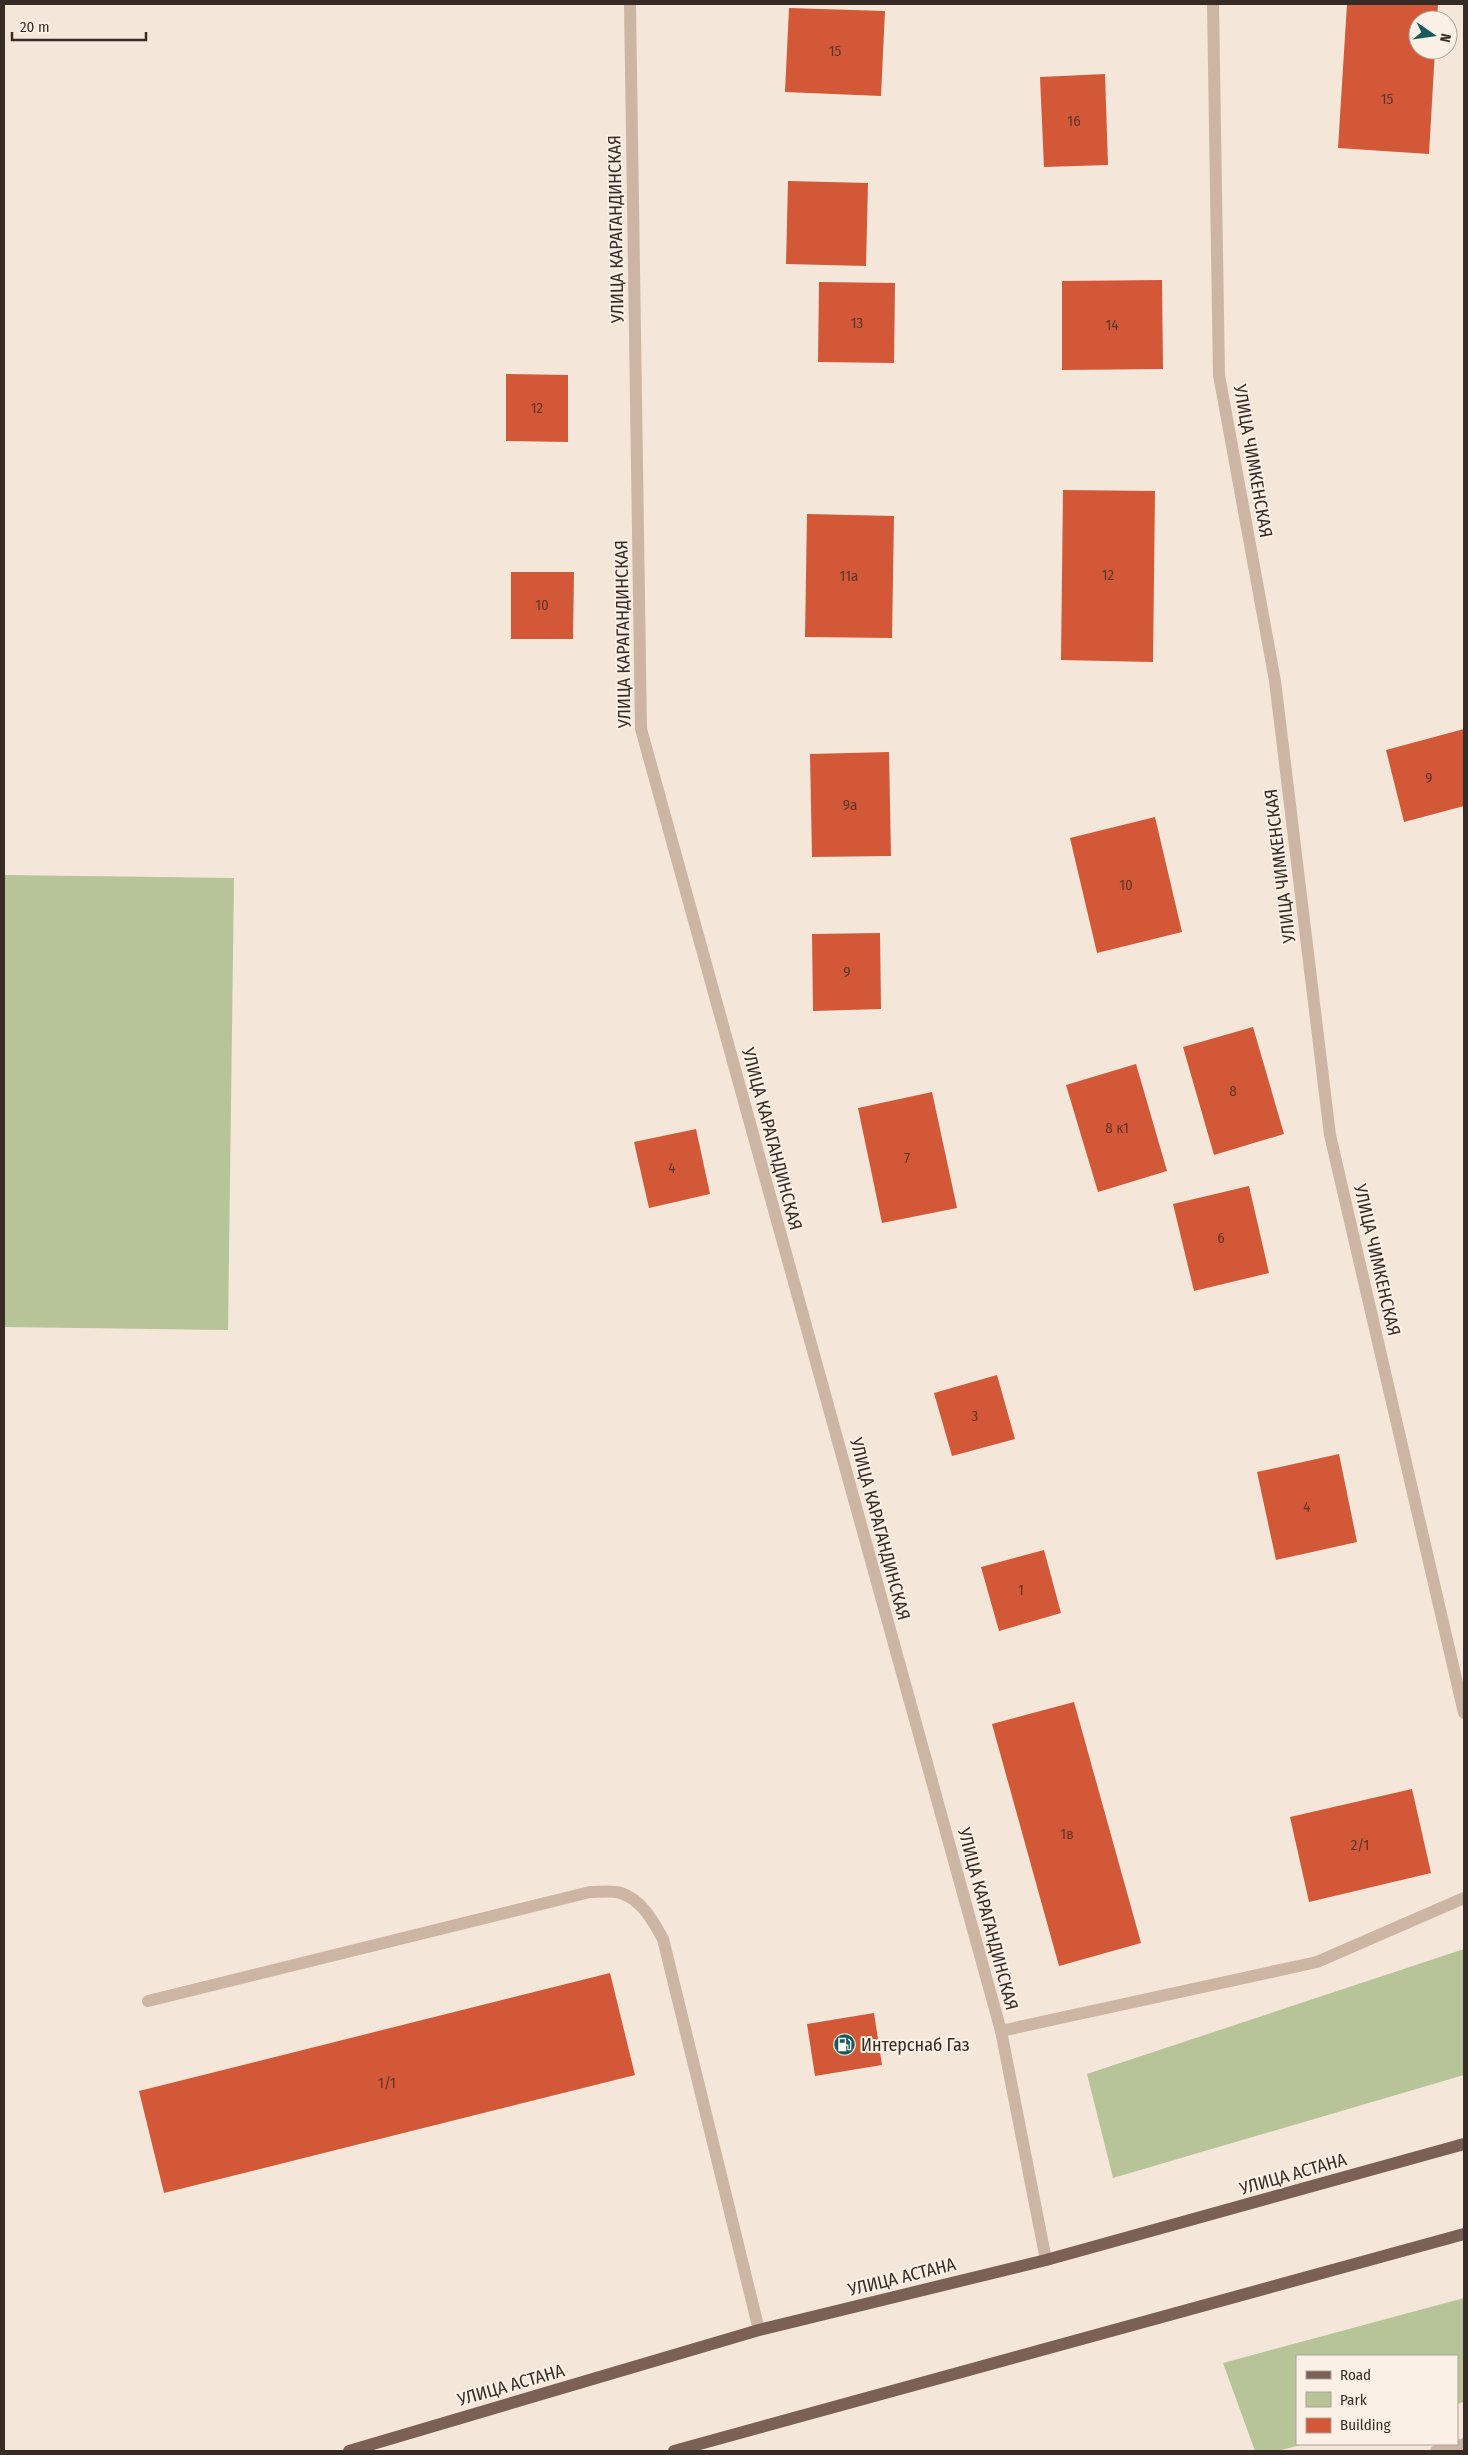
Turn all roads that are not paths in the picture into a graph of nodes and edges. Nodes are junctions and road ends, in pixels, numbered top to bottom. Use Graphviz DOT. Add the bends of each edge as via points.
graph roads {
  1 [pos="630,4"];
  2 [pos="1213,4"];
  3 [pos="1464,1713"];
  4 [pos="1464,1898"];
  5 [pos="148,2000"];
  6 [pos="1001,2031"];
  7 [pos="1464,2144"];
  8 [pos="1464,2234"];
  9 [pos="1046,2260"];
  10 [pos="759,2330"];
  11 [pos="1464,2444"];
  12 [pos="349,2451"];
  13 [pos="674,2451"];
  14 [pos="1436,2451"];
  1 -- 6 [label="street, УЛИЦА КАРАГАНДИНСКАЯ" via="641,730"];
  2 -- 3 [label="street, УЛИЦА ЧИМКЕНСКАЯ" via="1220,375 1275,681 1330,1135"];
  4 -- 6 [label="street" via="1317,1962"];
  5 -- 10 [label="street" via="590,1892 620,1893 637,1903 652,1919 663,1939"];
  6 -- 9 [label="street, УЛИЦА КАРАГАНДИНСКАЯ"];
  7 -- 9 [label="main road, УЛИЦА АСТАНА"];
  8 -- 13 [label="main road"];
  9 -- 10 [label="main road, УЛИЦА АСТАНА"];
  10 -- 12 [label="main road, УЛИЦА АСТАНА"];
  11 -- 14 [label="street"];
}
